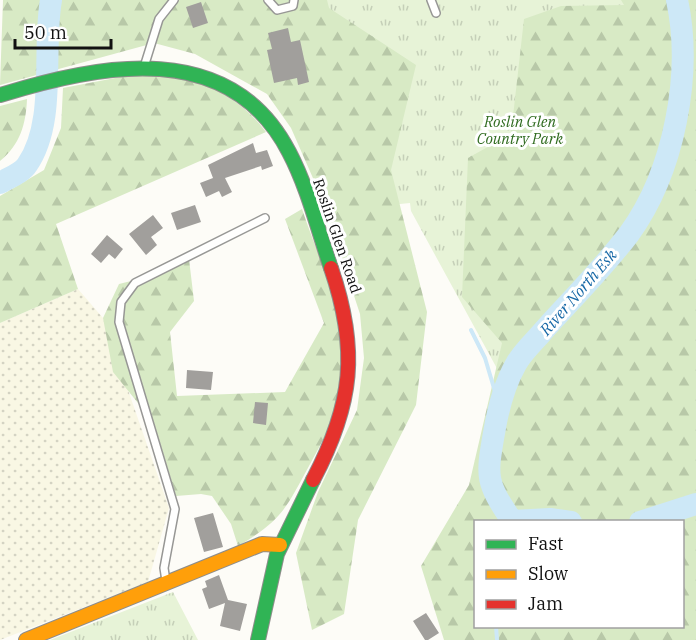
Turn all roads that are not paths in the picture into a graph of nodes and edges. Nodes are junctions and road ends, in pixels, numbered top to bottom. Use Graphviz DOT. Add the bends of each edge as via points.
graph roads {
  1 [pos="174,0"];
  2 [pos="268,0"];
  3 [pos="294,0"];
  4 [pos="431,0"];
  5 [pos="436,13"];
  6 [pos="144,67"];
  7 [pos="2,95"];
  8 [pos="265,218"];
  9 [pos="280,545"];
  10 [pos="166,584"];
  11 [pos="26,640"];
  12 [pos="258,640"];
  1 -- 6 [label="lane" via="159,19"];
  2 -- 3 [label="lane" via="277,10 293,6"];
  4 -- 5 [label="lane"];
  6 -- 7 [label="main road, Roslin Glen Road" via="85,72"];
  6 -- 9 [label="main road, Roslin Glen Road" via="180,70 211,80 248,99 269,122 288,150 348,320 348,392 335,432"];
  8 -- 10 [label="lane" via="135,283 121,302 119,322 175,509 164,568"];
  9 -- 10 [label="main road" via="262,544"];
  9 -- 12 [label="main road, Roslin Glen Road"];
  10 -- 11 [label="main road"];
}
